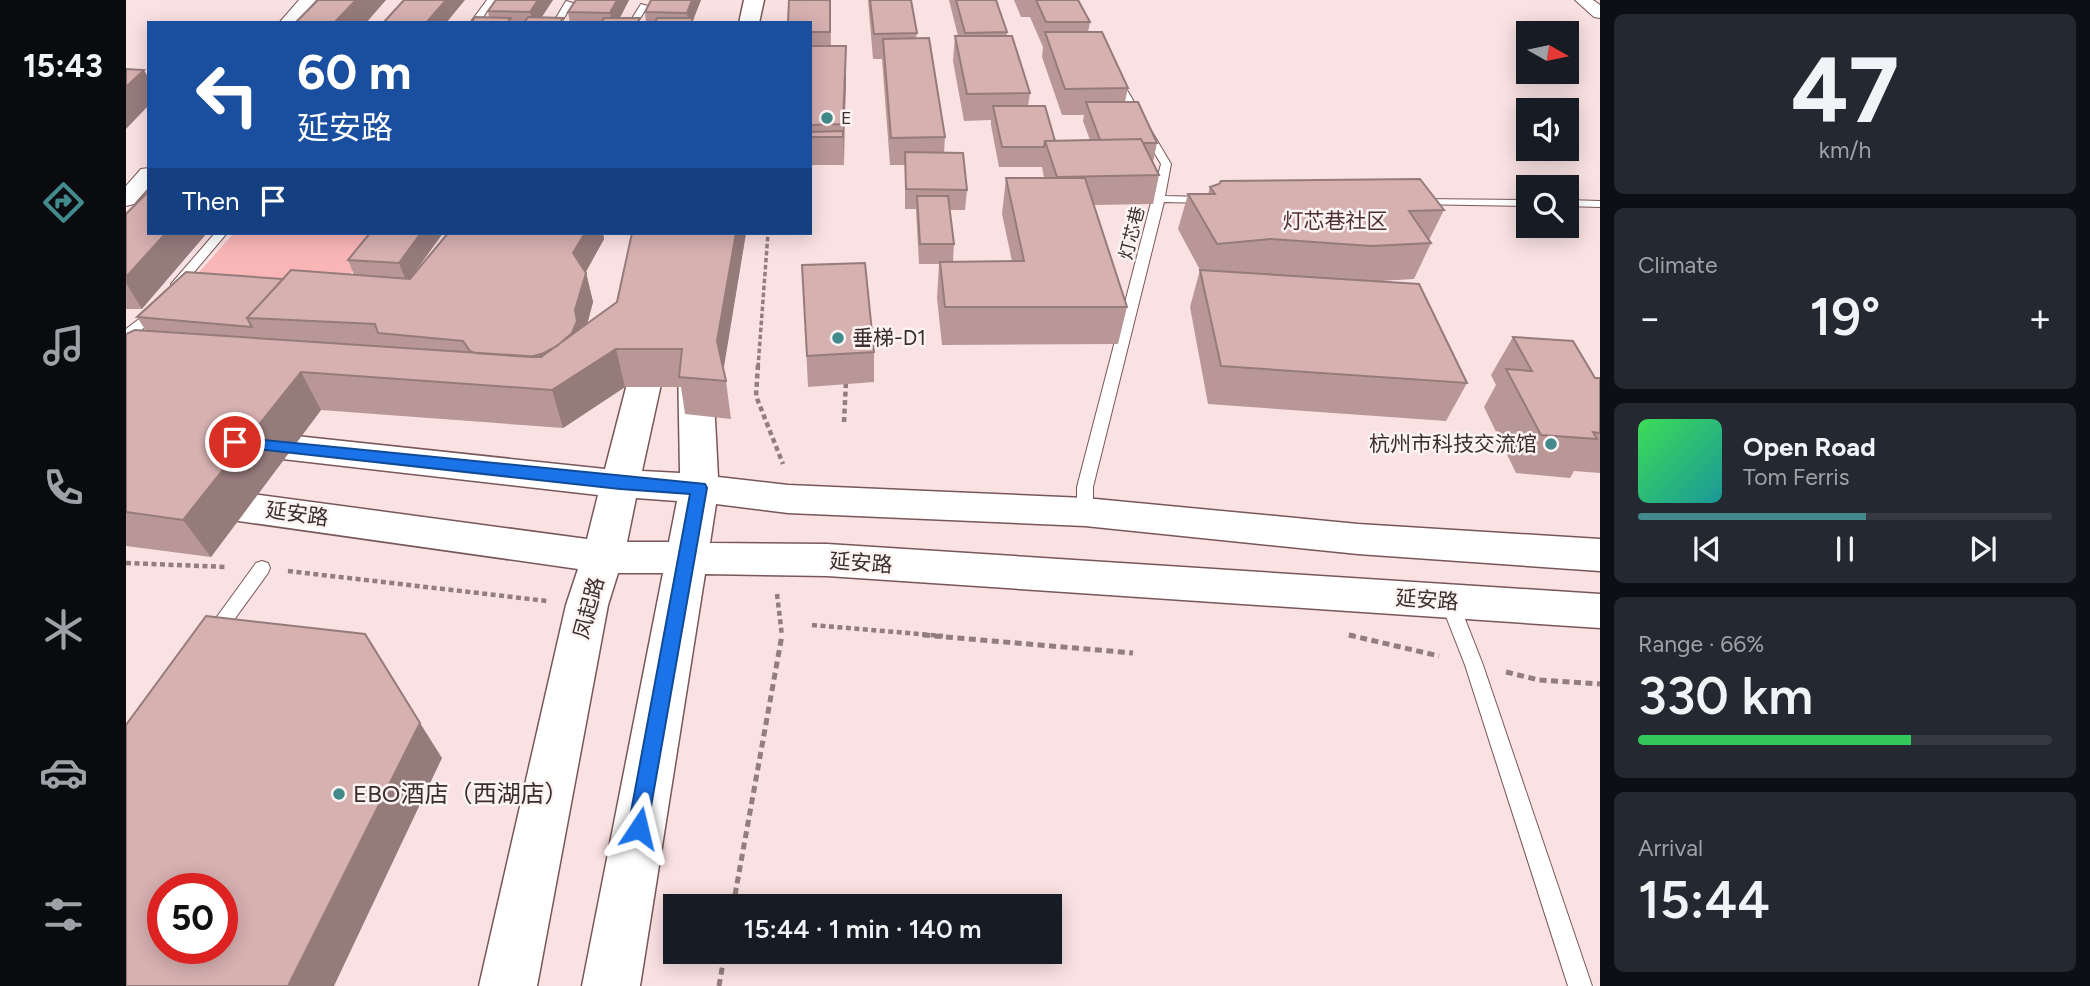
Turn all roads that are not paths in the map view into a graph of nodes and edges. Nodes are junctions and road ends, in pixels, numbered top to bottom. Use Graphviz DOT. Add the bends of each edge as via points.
graph roads {
  1 [pos="308,0"];
  2 [pos="491,0"];
  3 [pos="734,0"];
  4 [pos="754,0"];
  5 [pos="1583,0"];
  6 [pos="569,3"];
  7 [pos="643,6"];
  8 [pos="1600,13"];
  9 [pos="289,21"];
  10 [pos="475,21"];
  11 [pos="558,21"];
  12 [pos="634,21"];
  13 [pos="729,21"];
  14 [pos="749,21"];
  15 [pos="1110,70"];
  16 [pos="147,176"];
  17 [pos="126,199"];
  18 [pos="1159,199"];
  19 [pos="1227,200"];
  20 [pos="1405,202"];
  21 [pos="1516,203"];
  22 [pos="1579,204"];
  23 [pos="1600,204"];
  24 [pos="219,235"];
  25 [pos="680,235"];
  26 [pos="694,333"];
  27 [pos="126,336"];
  28 [pos="208,439"];
  29 [pos="620,484"];
  30 [pos="699,488"];
  31 [pos="126,491"];
  32 [pos="1085,512"];
  33 [pos="1600,555"];
  34 [pos="603,557"];
  35 [pos="686,558"];
  36 [pos="262,568"];
  37 [pos="1449,601"];
  38 [pos="1600,611"];
  39 [pos="202,649"];
  40 [pos="508,986"];
  41 [pos="611,986"];
  42 [pos="1580,986"];
  1 -- 9 [label="street"];
  2 -- 10 [label="lane"];
  3 -- 13 [label="main road"];
  4 -- 14 [label="main road"];
  5 -- 8 [label="street"];
  6 -- 11 [label="lane"];
  7 -- 12 [label="lane"];
  15 -- 18 [label="lane" via="1166,164"];
  16 -- 17 [label="street"];
  18 -- 19 [label="lane, 灯芯巷"];
  18 -- 32 [label="lane, 灯芯巷" via="1085,487"];
  20 -- 21 [label="lane"];
  22 -- 23 [label="lane"];
  24 -- 27 [label="lane" via="157,309"];
  25 -- 29 [label="main road, 凤起路"];
  26 -- 30 [label="main road"];
  28 -- 29 [label="main road"];
  29 -- 30 [label="main road"];
  29 -- 34 [label="main road, 凤起路"];
  30 -- 32 [label="main road" via="788,499"];
  30 -- 35 [label="main road"];
  31 -- 34 [label="main road, 延安路"];
  32 -- 33 [label="main road" via="1358,539"];
  34 -- 35 [label="main road, 延安路"];
  34 -- 40 [label="main road, 凤起路" via="587,606"];
  35 -- 37 [label="main road, 延安路" via="827,560"];
  35 -- 41 [label="main road"];
  36 -- 39 [label="lane"];
  37 -- 38 [label="main road, 延安路"];
  37 -- 42 [label="lane"];
}
